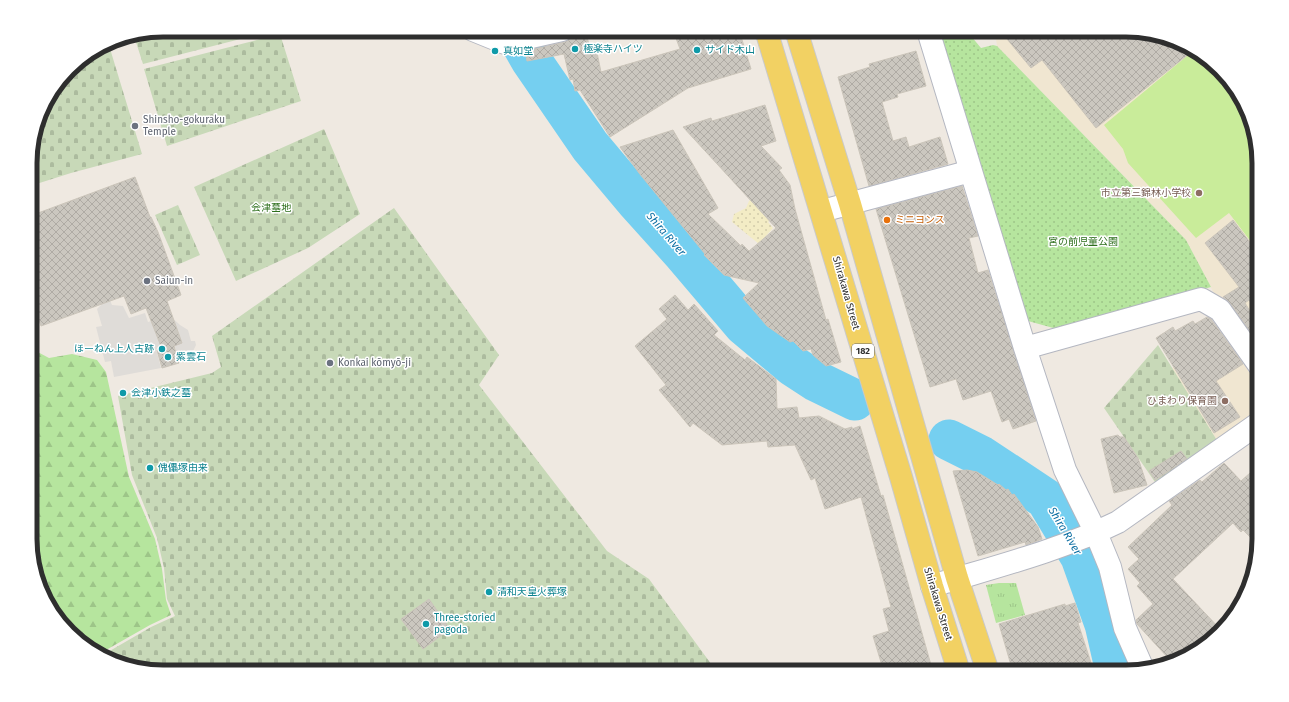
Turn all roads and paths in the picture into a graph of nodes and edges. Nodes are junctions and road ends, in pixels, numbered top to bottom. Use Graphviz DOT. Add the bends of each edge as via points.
graph roads {
  1 [pos="515,37"];
  2 [pos="532,37"];
  3 [pos="768,37"];
  4 [pos="798,37"];
  5 [pos="930,37"];
  6 [pos="971,171"];
  7 [pos="850,204"];
  8 [pos="822,211"];
  9 [pos="1025,348"];
  10 [pos="1252,356"];
  11 [pos="1252,428"];
  12 [pos="1090,534"];
  13 [pos="957,578"];
  14 [pos="932,586"];
  15 [pos="1141,664"];
  16 [pos="957,665"];
  17 [pos="986,665"];
  1 -- 2 [label="street"];
  3 -- 8 [label="main road, Shirakawa Street / 182"];
  4 -- 7 [label="main road"];
  5 -- 6 [label="street"];
  6 -- 7 [label="street"];
  6 -- 9 [label="street"];
  7 -- 8 [label="street"];
  7 -- 13 [label="main road"];
  8 -- 14 [label="main road, Shirakawa Street / 182"];
  9 -- 10 [label="street" via="1201,299 1220,310"];
  9 -- 12 [label="street" via="1065,470"];
  11 -- 12 [label="street" via="1118,522"];
  12 -- 13 [label="street" via="1053,549"];
  12 -- 15 [label="street" via="1110,567 1125,628"];
  13 -- 14 [label="street"];
  13 -- 17 [label="main road"];
  14 -- 16 [label="main road, Shirakawa Street / 182"];
}
